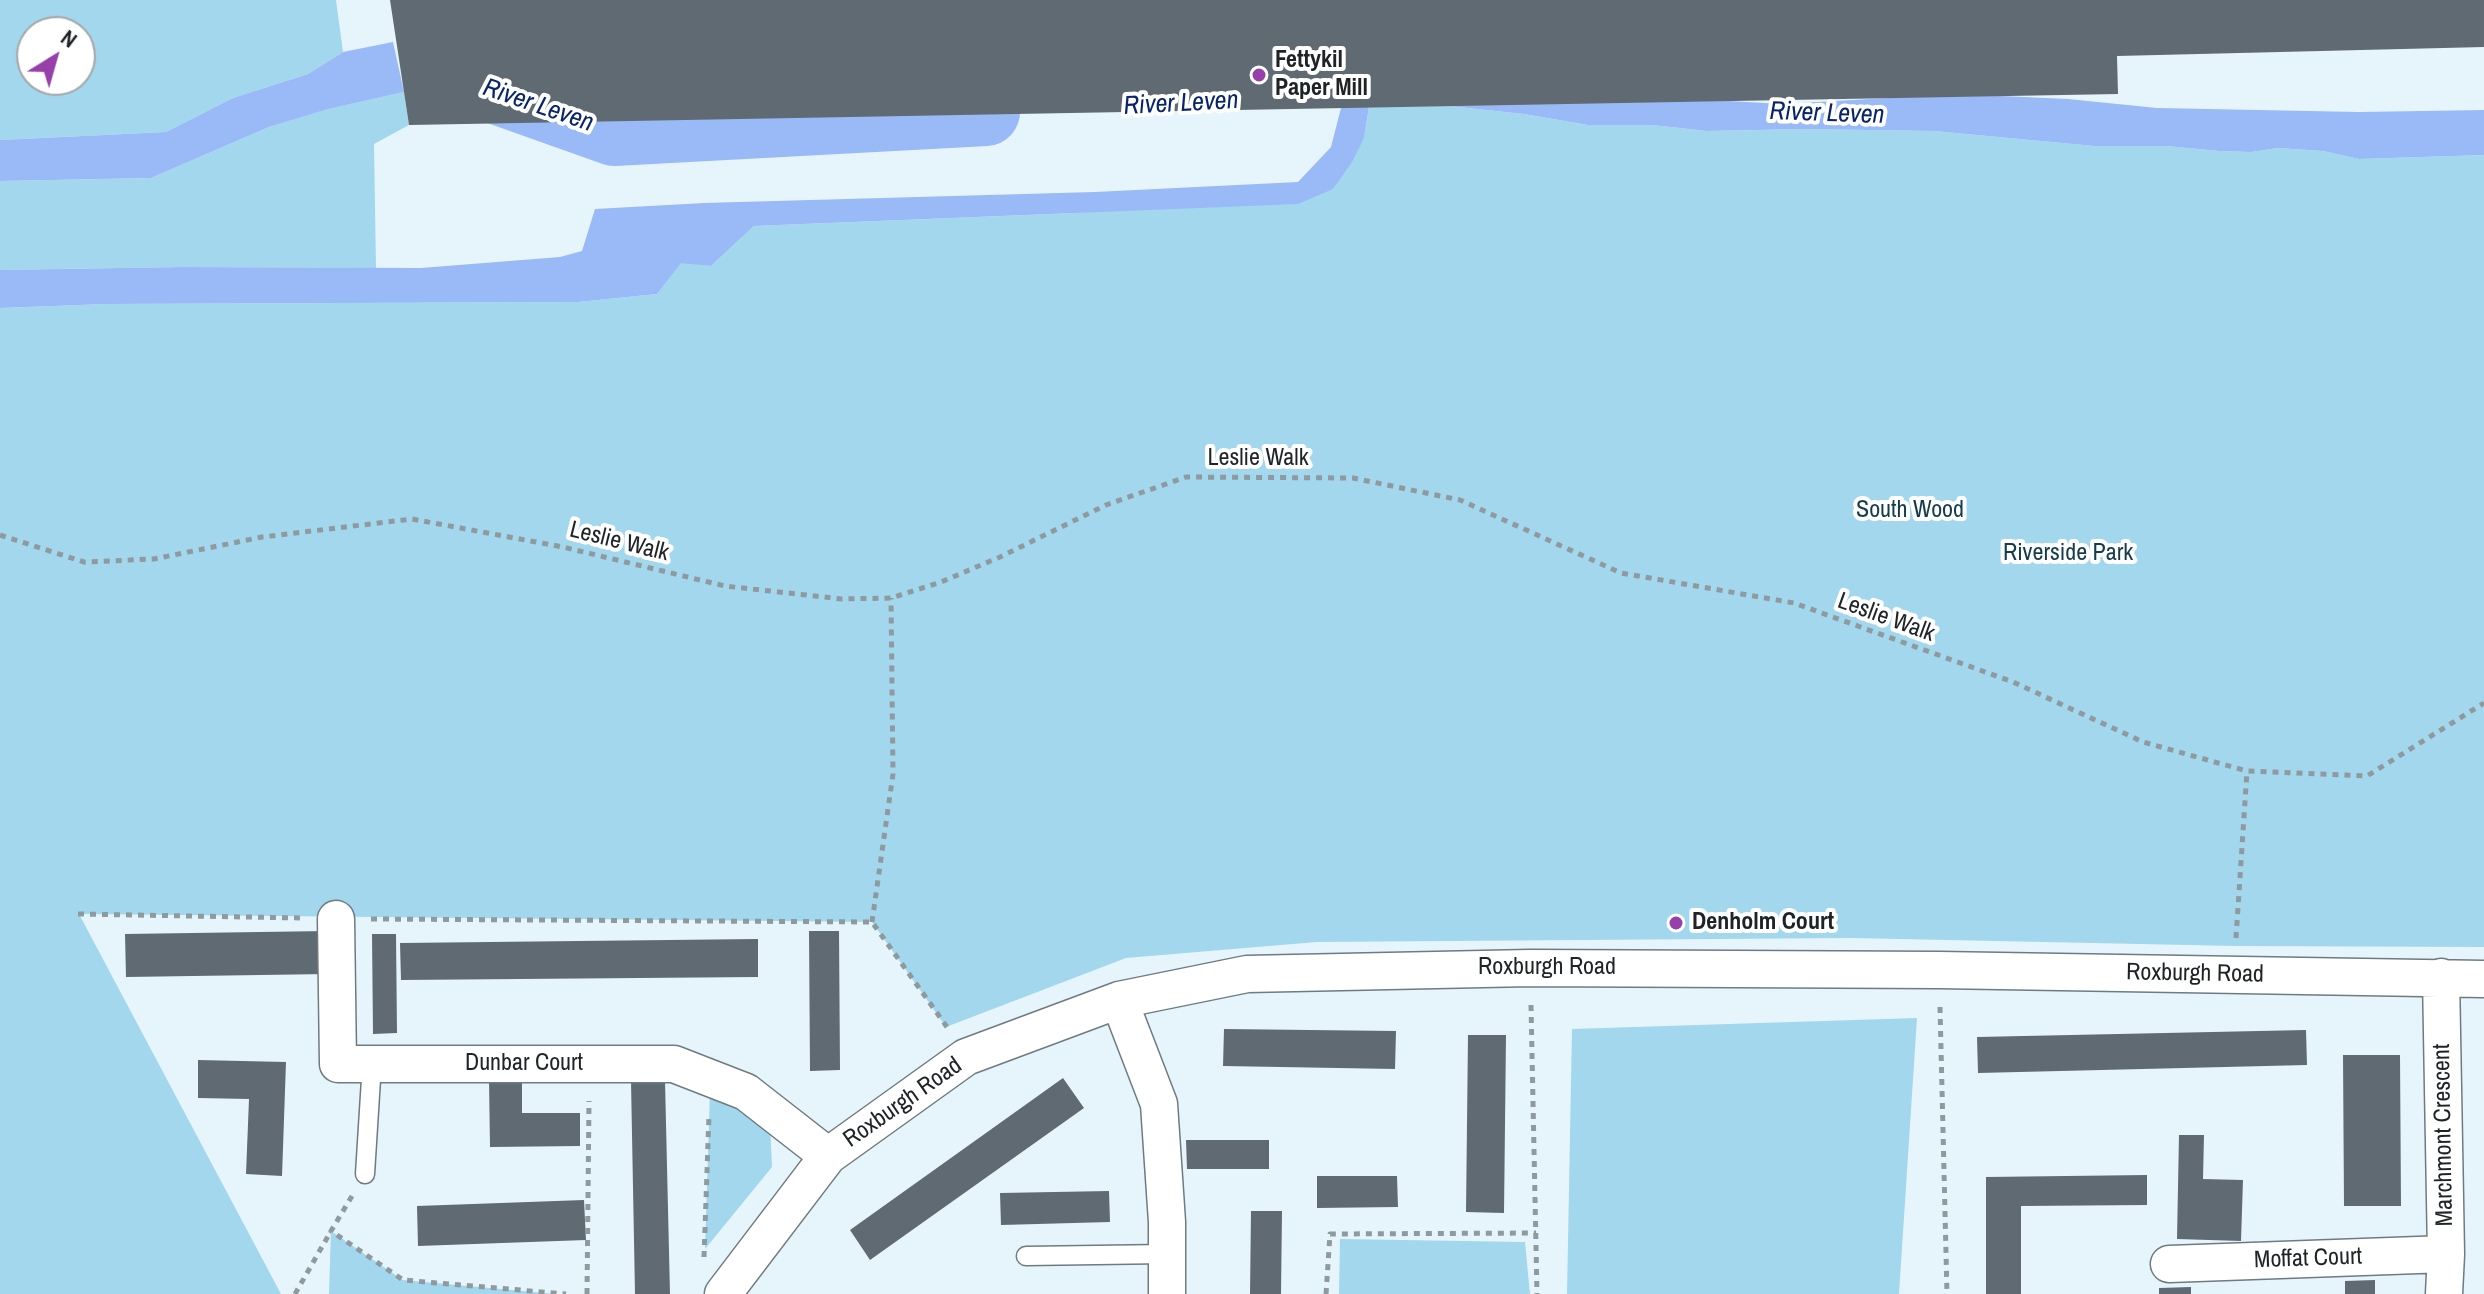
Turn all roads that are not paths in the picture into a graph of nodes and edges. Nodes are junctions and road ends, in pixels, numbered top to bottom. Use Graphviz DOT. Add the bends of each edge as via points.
graph roads {
  1 [pos="336,919"];
  2 [pos="2441,977"];
  3 [pos="2484,979"];
  4 [pos="1119,1000"];
  5 [pos="372,1063"];
  6 [pos="828,1156"];
  7 [pos="365,1174"];
  8 [pos="1167,1254"];
  9 [pos="2446,1254"];
  10 [pos="1026,1256"];
  11 [pos="2169,1264"];
  12 [pos="723,1294"];
  13 [pos="1167,1294"];
  14 [pos="2444,1294"];
  1 -- 5 [label="street, Dunbar Court" via="338,1064"];
  2 -- 3 [label="street, Roxburgh Road"];
  2 -- 4 [label="street, Roxburgh Road" via="1530,968 1247,974"];
  2 -- 9 [label="street, Marchmont Crescent"];
  4 -- 6 [label="street, Roxburgh Road" via="966,1057"];
  4 -- 8 [label="street" via="1159,1104"];
  5 -- 6 [label="street, Dunbar Court" via="674,1064 746,1092"];
  5 -- 7 [label="lane"];
  6 -- 12 [label="street, Roxburgh Road"];
  8 -- 10 [label="lane"];
  8 -- 13 [label="street"];
  9 -- 11 [label="street, Moffat Court"];
  9 -- 14 [label="street, Marchmont Crescent"];
}
